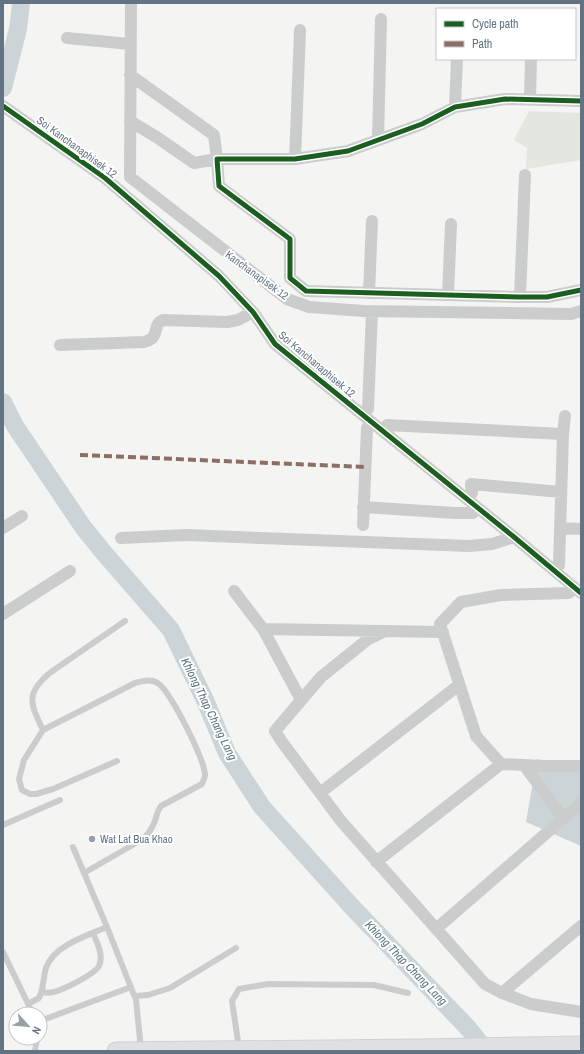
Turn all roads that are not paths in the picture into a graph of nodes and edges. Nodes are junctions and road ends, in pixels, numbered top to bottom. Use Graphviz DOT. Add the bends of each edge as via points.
graph roads {
  1 [pos="131,3"];
  2 [pos="381,20"];
  3 [pos="300,30"];
  4 [pos="67,38"];
  5 [pos="130,44"];
  6 [pos="457,60"];
  7 [pos="531,60"];
  8 [pos="130,75"];
  9 [pos="530,100"];
  10 [pos="581,101"];
  11 [pos="455,107"];
  12 [pos="7,109"];
  13 [pos="130,120"];
  14 [pos="378,140"];
  15 [pos="217,159"];
  16 [pos="295,159"];
  17 [pos="525,175"];
  18 [pos="372,221"];
  19 [pos="451,224"];
  20 [pos="581,290"];
  21 [pos="369,293"];
  22 [pos="448,295"];
  23 [pos="520,297"];
  24 [pos="372,311"];
  25 [pos="581,311"];
  26 [pos="253,312"];
  27 [pos="60,345"];
  28 [pos="368,409"];
  29 [pos="565,416"];
  30 [pos="387,425"];
  31 [pos="367,426"];
  32 [pos="563,434"];
  33 [pos="562,492"];
  34 [pos="472,493"];
  35 [pos="363,507"];
  36 [pos="473,513"];
  37 [pos="22,516"];
  38 [pos="362,525"];
  39 [pos="3,528"];
  40 [pos="561,528"];
  41 [pos="581,529"];
  42 [pos="514,537"];
  43 [pos="121,538"];
  44 [pos="559,565"];
  45 [pos="70,571"];
  46 [pos="234,591"];
  47 [pos="575,593"];
  48 [pos="3,614"];
  49 [pos="125,621"];
  50 [pos="263,629"];
  51 [pos="385,630"];
  52 [pos="443,632"];
  53 [pos="459,685"];
  54 [pos="301,700"];
  55 [pos="43,730"];
  56 [pos="117,761"];
  57 [pos="502,764"];
  58 [pos="524,765"];
  59 [pos="581,766"];
  60 [pos="320,793"];
  61 [pos="60,800"];
  62 [pos="581,803"];
  63 [pos="563,818"];
  64 [pos="3,825"];
  65 [pos="73,847"];
  66 [pos="376,862"];
  67 [pos="84,873"];
  68 [pos="581,926"];
  69 [pos="107,927"];
  70 [pos="436,929"];
  71 [pos="93,933"];
  72 [pos="236,948"];
  73 [pos="3,952"];
  74 [pos="131,987"];
  75 [pos="42,992"];
  76 [pos="408,992"];
  77 [pos="502,993"];
  78 [pos="135,996"];
  79 [pos="28,1004"];
  80 [pos="581,1012"];
  81 [pos="48,1018"];
  82 [pos="581,1045"];
  83 [pos="239,1050"];
  84 [pos="116,1051"];
  85 [pos="141,1051"];
  1 -- 5 [label="street, Kanchanapisek 12"];
  2 -- 14 [label="street"];
  3 -- 16 [label="street"];
  4 -- 5 [label="street"];
  5 -- 8 [label="street, Kanchanapisek 12"];
  6 -- 11 [label="street"];
  7 -- 9 [label="street"];
  8 -- 13 [label="street, Kanchanapisek 12"];
  8 -- 15 [label="street" via="214,136"];
  9 -- 10 [label="street"];
  9 -- 11 [label="street" via="505,99"];
  11 -- 14 [label="street" via="422,124"];
  12 -- 26 [label="street, Soi Kanchanaphisek 12" via="105,178 219,276"];
  13 -- 15 [label="street" via="194,163"];
  13 -- 24 [label="street, Kanchanapisek 12" via="130,177 136,182 287,299 308,307"];
  14 -- 16 [label="street" via="348,151"];
  15 -- 16 [label="street"];
  15 -- 21 [label="street" via="219,186 290,239 290,278 306,291"];
  17 -- 23 [label="street"];
  18 -- 21 [label="street"];
  19 -- 22 [label="street"];
  20 -- 23 [label="street" via="547,297"];
  21 -- 22 [label="street"];
  22 -- 23 [label="street"];
  24 -- 25 [label="street, Kanchanapisek 12" via="571,314"];
  24 -- 28 [label="street"];
  26 -- 27 [label="street" via="238,320 227,322 163,320 157,325 151,340 144,342"];
  26 -- 42 [label="street, Soi Kanchanaphisek 12" via="275,344"];
  29 -- 32 [label="street"];
  30 -- 32 [label="street"];
  31 -- 35 [label="street"];
  32 -- 33 [label="street"];
  33 -- 34 [label="street" via="471,484"];
  33 -- 40 [label="street"];
  35 -- 36 [label="street"];
  35 -- 38 [label="street"];
  37 -- 39 [label="street"];
  40 -- 41 [label="street"];
  40 -- 44 [label="street"];
  42 -- 43 [label="street" via="492,544 469,546 186,536"];
  42 -- 47 [label="street, Soi Kanchanaphisek 12"];
  45 -- 48 [label="street"];
  46 -- 50 [label="street"];
  47 -- 52 [label="street" via="501,595 461,602 440,624"];
  49 -- 55 [label="lane" via="41,680 32,698 33,709"];
  50 -- 51 [label="street"];
  50 -- 54 [label="street"];
  51 -- 52 [label="street"];
  51 -- 54 [label="street" via="367,640 321,676"];
  52 -- 53 [label="street"];
  53 -- 57 [label="street" via="476,736"];
  53 -- 60 [label="street"];
  54 -- 60 [label="street" via="276,731"];
  55 -- 56 [label="lane" via="24,760 19,779 22,790 30,794 53,789"];
  55 -- 67 [label="lane" via="135,683 150,680 159,684 179,712 203,766 205,777 202,784 161,806 150,833"];
  57 -- 58 [label="street"];
  57 -- 66 [label="street"];
  58 -- 59 [label="street"];
  58 -- 63 [label="street"];
  60 -- 66 [label="street"];
  61 -- 64 [label="lane"];
  62 -- 63 [label="street"];
  63 -- 70 [label="street"];
  65 -- 67 [label="lane"];
  66 -- 70 [label="street"];
  67 -- 69 [label="lane"];
  68 -- 77 [label="street"];
  69 -- 71 [label="lane"];
  69 -- 74 [label="lane"];
  70 -- 77 [label="street" via="486,984"];
  71 -- 75 [label="lane" via="60,949 50,958"];
  71 -- 75 [label="lane" via="101,952 99,967 93,973 56,992"];
  72 -- 78 [label="lane" via="170,988"];
  73 -- 79 [label="lane"];
  74 -- 78 [label="lane"];
  74 -- 81 [label="lane"];
  75 -- 79 [label="lane" via="39,998"];
  76 -- 83 [label="lane" via="374,985 268,984 239,989 232,1002"];
  77 -- 80 [label="street" via="531,1004"];
  78 -- 85 [label="lane"];
  82 -- 83 [label="main road"];
  83 -- 85 [label="main road"];
  84 -- 85 [label="main road"];
}
